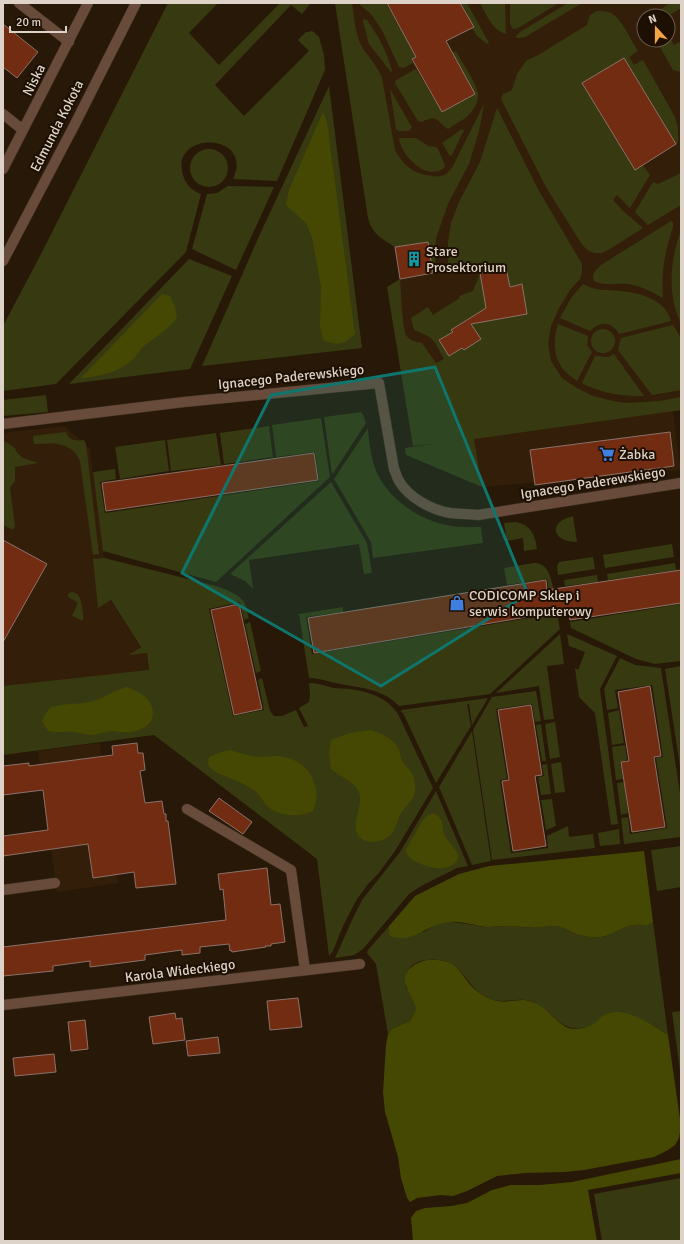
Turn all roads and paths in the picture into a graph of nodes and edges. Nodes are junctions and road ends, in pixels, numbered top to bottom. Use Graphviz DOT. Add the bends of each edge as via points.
graph roads {
  1 [pos="19,3"];
  2 [pos="88,3"];
  3 [pos="136,3"];
  4 [pos="68,42"];
  5 [pos="3,114"];
  6 [pos="24,130"];
  7 [pos="3,168"];
  8 [pos="3,261"];
  9 [pos="3,424"];
  10 [pos="681,483"];
  11 [pos="187,809"];
  12 [pos="55,883"];
  13 [pos="3,890"];
  14 [pos="360,964"];
  15 [pos="305,970"];
  16 [pos="3,1005"];
  1 -- 4 [label="street"];
  2 -- 4 [label="street, Niska"];
  3 -- 8 [label="street, Edmunda Kokota"];
  4 -- 6 [label="street, Niska"];
  5 -- 6 [label="street"];
  6 -- 7 [label="street, Niska"];
  9 -- 10 [label="street, Ignacego Paderewskiego" via="184,402 379,383 394,470 409,493 434,508 450,513 478,515"];
  11 -- 15 [label="street" via="291,870"];
  12 -- 13 [label="street"];
  14 -- 15 [label="street, Karola Wideckiego"];
  15 -- 16 [label="street, Karola Wideckiego"];
}
